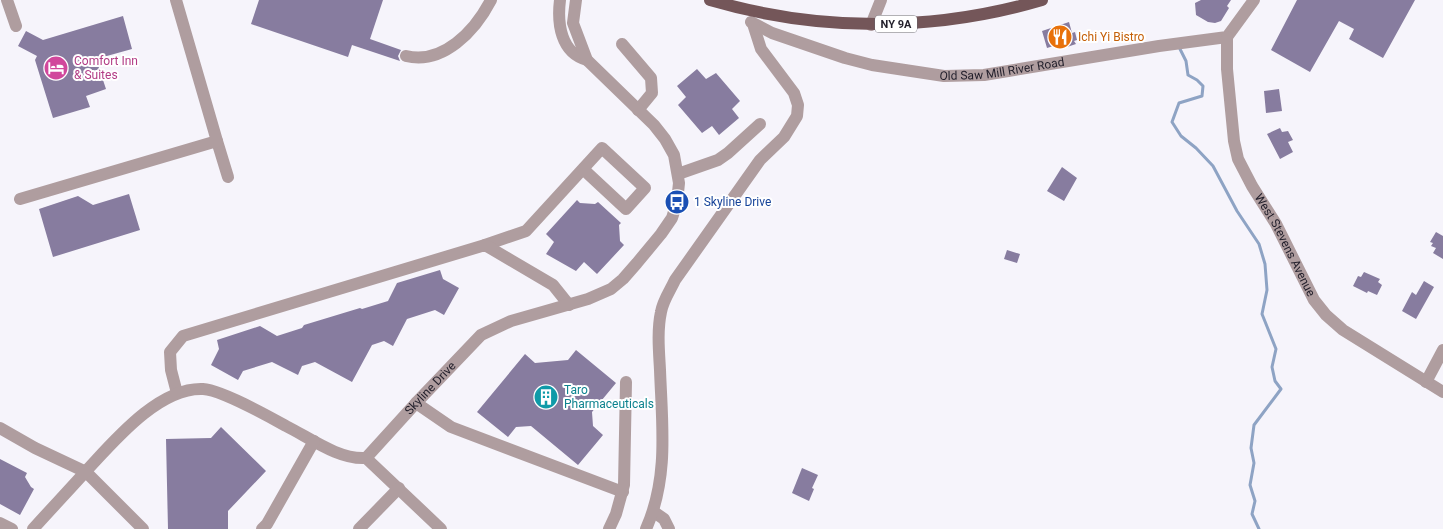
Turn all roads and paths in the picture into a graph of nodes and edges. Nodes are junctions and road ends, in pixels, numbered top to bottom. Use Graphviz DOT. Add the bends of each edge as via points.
graph roads {
  1 [pos="7,0"];
  2 [pos="176,0"];
  3 [pos="491,0"];
  4 [pos="560,0"];
  5 [pos="576,0"];
  6 [pos="710,0"];
  7 [pos="881,0"];
  8 [pos="1042,0"];
  9 [pos="1254,0"];
  10 [pos="748,10"];
  11 [pos="753,24"];
  12 [pos="870,25"];
  13 [pos="16,26"];
  14 [pos="1227,37"];
  15 [pos="622,44"];
  16 [pos="406,56"];
  17 [pos="587,60"];
  18 [pos="638,110"];
  19 [pos="760,124"];
  20 [pos="217,142"];
  21 [pos="583,169"];
  22 [pos="678,174"];
  23 [pos="228,177"];
  24 [pos="20,199"];
  25 [pos="485,245"];
  26 [pos="568,305"];
  27 [pos="1443,350"];
  28 [pos="626,382"];
  29 [pos="1426,382"];
  30 [pos="1443,392"];
  31 [pos="177,393"];
  32 [pos="416,403"];
  33 [pos="0,428"];
  34 [pos="314,440"];
  35 [pos="366,458"];
  36 [pos="86,472"];
  37 [pos="399,488"];
  38 [pos="623,492"];
  39 [pos="654,512"];
  40 [pos="0,523"];
  41 [pos="269,527"];
  42 [pos="35,528"];
  43 [pos="12,529"];
  44 [pos="143,529"];
  45 [pos="360,529"];
  46 [pos="441,529"];
  47 [pos="609,529"];
  48 [pos="646,529"];
  49 [pos="669,529"];
  1 -- 13 [label="street"];
  2 -- 20 [label="street"];
  3 -- 16 [label="street" via="473,25 450,48 425,58"];
  4 -- 17 [label="street, Skyline Drive" via="564,40 574,54"];
  5 -- 17 [label="street, Skyline Drive" via="573,23"];
  6 -- 10 [label="main road, NY 9A"];
  7 -- 12 [label="street"];
  8 -- 12 [label="main road, NY 9A" via="960,18"];
  9 -- 14 [label="street"];
  10 -- 11 [label="street"];
  10 -- 12 [label="main road, NY 9A" via="812,21"];
  11 -- 14 [label="street, Old Saw Mill River Road" via="854,61 944,76 984,75"];
  11 -- 39 [label="street" via="761,48 794,93 797,116 784,136 760,160 675,280 665,300 660,335 663,451"];
  14 -- 29 [label="street, West Stevens Avenue" via="1227,69 1238,159 1276,224 1314,300 1343,330"];
  15 -- 18 [label="street" via="651,78 652,93"];
  17 -- 18 [label="street, Skyline Drive"];
  18 -- 22 [label="street, Skyline Drive" via="670,146"];
  19 -- 22 [label="street" via="718,160"];
  20 -- 23 [label="street"];
  20 -- 24 [label="street"];
  21 -- 21 [label="street" via="602,148 645,188 626,209"];
  21 -- 25 [label="street" via="526,231"];
  22 -- 26 [label="street, Skyline Drive" via="675,211 655,242 611,289"];
  25 -- 26 [label="street" via="553,285"];
  25 -- 31 [label="street" via="183,336 170,352"];
  26 -- 32 [label="street, Skyline Drive" via="511,321 482,335"];
  27 -- 29 [label="street"];
  28 -- 38 [label="street"];
  29 -- 30 [label="street, West Stevens Avenue"];
  31 -- 34 [label="street" via="202,389 219,392"];
  31 -- 36 [label="street" via="127,427"];
  32 -- 35 [label="street, Skyline Drive"];
  32 -- 38 [label="street" via="451,427"];
  33 -- 36 [label="street"];
  34 -- 35 [label="street" via="345,457"];
  34 -- 41 [label="street"];
  35 -- 37 [label="street"];
  36 -- 42 [label="street"];
  36 -- 44 [label="street"];
  37 -- 45 [label="street"];
  37 -- 46 [label="street"];
  38 -- 47 [label="street"];
  39 -- 48 [label="street"];
  39 -- 49 [label="street" via="664,519"];
  40 -- 43 [label="street"];
}
